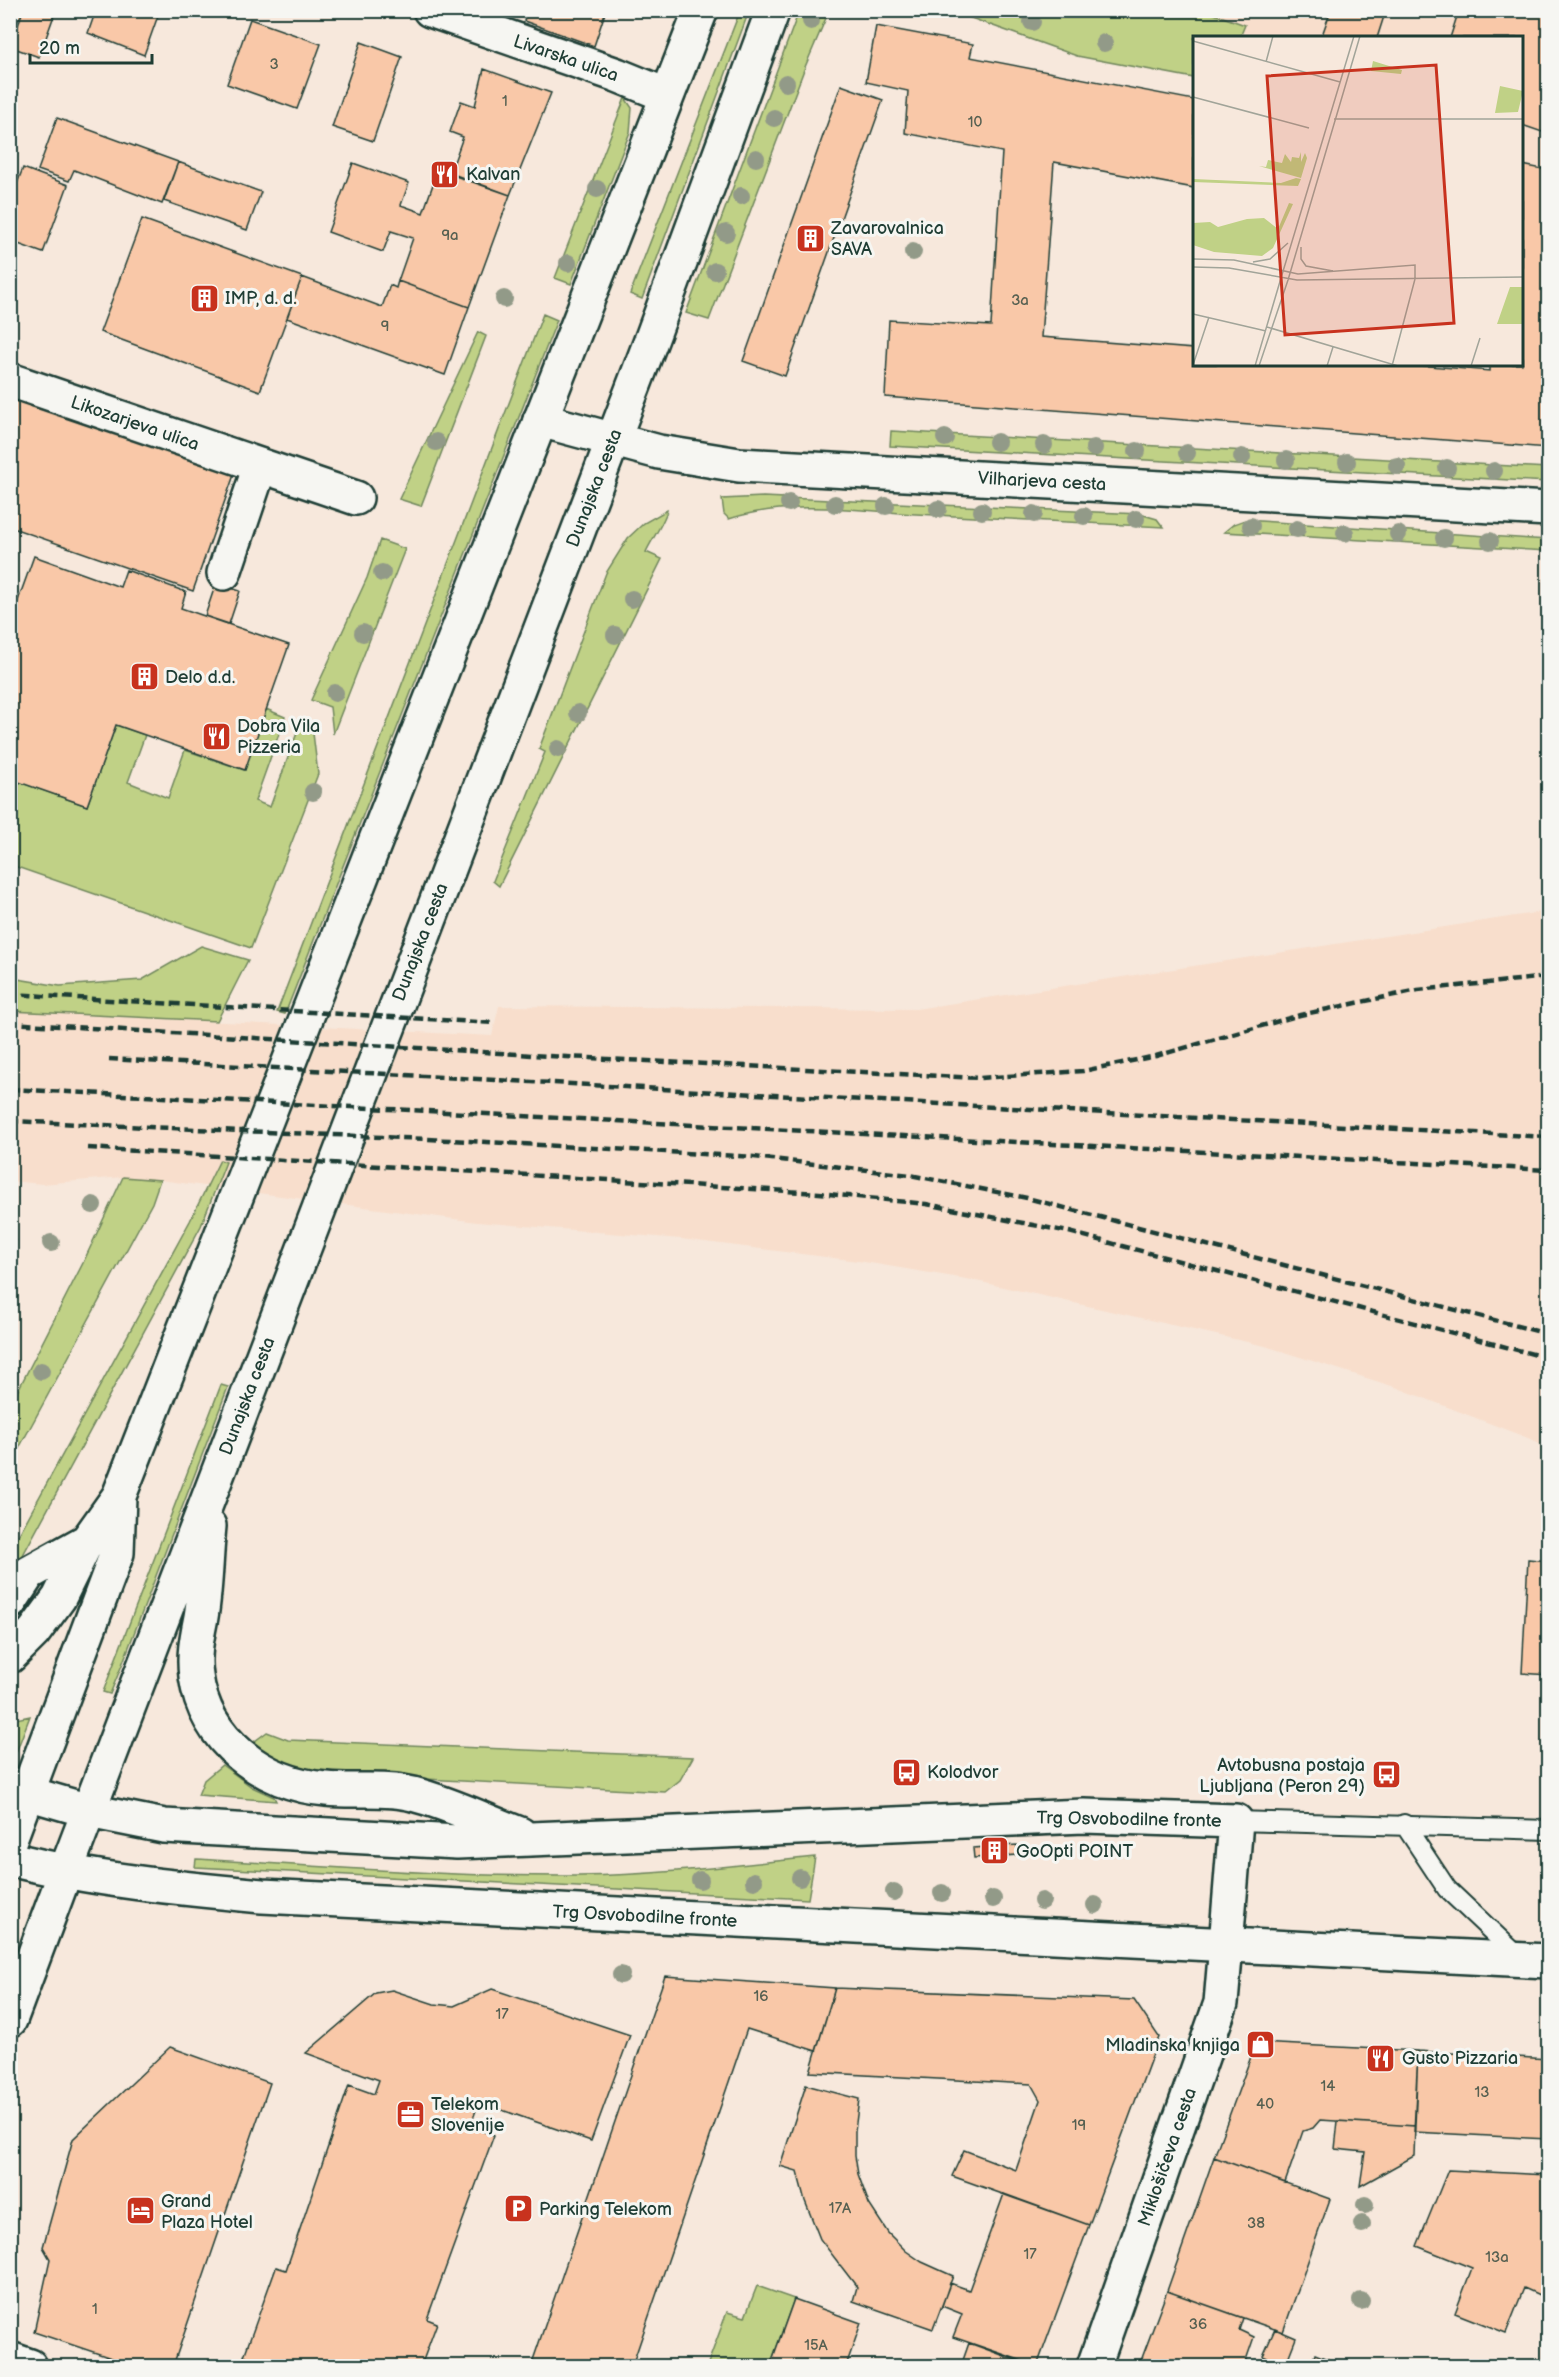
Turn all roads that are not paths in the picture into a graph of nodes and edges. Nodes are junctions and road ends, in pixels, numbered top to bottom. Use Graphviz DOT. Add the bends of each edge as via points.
graph roads {
  1 [pos="430,10"];
  2 [pos="701,10"];
  3 [pos="773,10"];
  4 [pos="666,95"];
  5 [pos="10,380"];
  6 [pos="540,420"];
  7 [pos="612,440"];
  8 [pos="260,466"];
  9 [pos="356,498"];
  10 [pos="1548,509"];
  11 [pos="224,573"];
  12 [pos="212,1488"];
  13 [pos="119,1496"];
  14 [pos="87,1541"];
  15 [pos="10,1602"];
  16 [pos="10,1656"];
  17 [pos="20,1791"];
  18 [pos="89,1811"];
  19 [pos="1236,1821"];
  20 [pos="1404,1824"];
  21 [pos="1548,1830"];
  22 [pos="533,1838"];
  23 [pos="10,1839"];
  24 [pos="10,1859"];
  25 [pos="65,1873"];
  26 [pos="1226,1945"];
  27 [pos="1535,1960"];
  28 [pos="10,2020"];
  29 [pos="10,2359"];
  30 [pos="30,2367"];
  31 [pos="1094,2367"];
  1 -- 4 [label="main road, Livarska ulica"];
  2 -- 4 [label="main road"];
  3 -- 7 [label="main road, Dunajska cesta"];
  4 -- 6 [label="main road"];
  5 -- 8 [label="main road, Likozarjeva ulica"];
  6 -- 7 [label="main road, Vilharjeva cesta"];
  6 -- 13 [label="main road"];
  7 -- 10 [label="main road, Vilharjeva cesta" via="739,465"];
  7 -- 12 [label="main road, Dunajska cesta"];
  8 -- 9 [label="main road, Likozarjeva ulica"];
  8 -- 11 [label="main road"];
  12 -- 18 [label="main road, Dunajska cesta"];
  12 -- 22 [label="main road" via="195,1650 196,1674 205,1709 227,1743 277,1779 324,1789 412,1793"];
  13 -- 14 [label="main road"];
  13 -- 17 [label="main road" via="117,1553"];
  14 -- 15 [label="main road" via="29,1573"];
  14 -- 16 [label="main road" via="54,1606"];
  17 -- 18 [label="main road, Trg Osvobodilne fronte"];
  17 -- 23 [label="main road"];
  18 -- 22 [label="main road, Trg Osvobodilne fronte" via="205,1830 457,1842"];
  18 -- 25 [label="main road, Dunajska cesta"];
  19 -- 20 [label="lane, Trg Osvobodilne fronte"];
  19 -- 22 [label="main road, Trg Osvobodilne fronte" via="1084,1815"];
  19 -- 26 [label="main road, Trg Osvobodilne fronte"];
  20 -- 21 [label="lane, Trg Osvobodilne fronte"];
  20 -- 27 [label="lane" via="1447,1889"];
  24 -- 25 [label="main road, Trg Osvobodilne fronte"];
  25 -- 26 [label="main road, Trg Osvobodilne fronte" via="152,1886 274,1896"];
  25 -- 28 [label="main road, Dunajska cesta"];
  26 -- 27 [label="main road, Trg Osvobodilne fronte"];
  26 -- 31 [label="main road, Miklošičeva cesta" via="1221,2003"];
  29 -- 30 [label="main road"];
}
